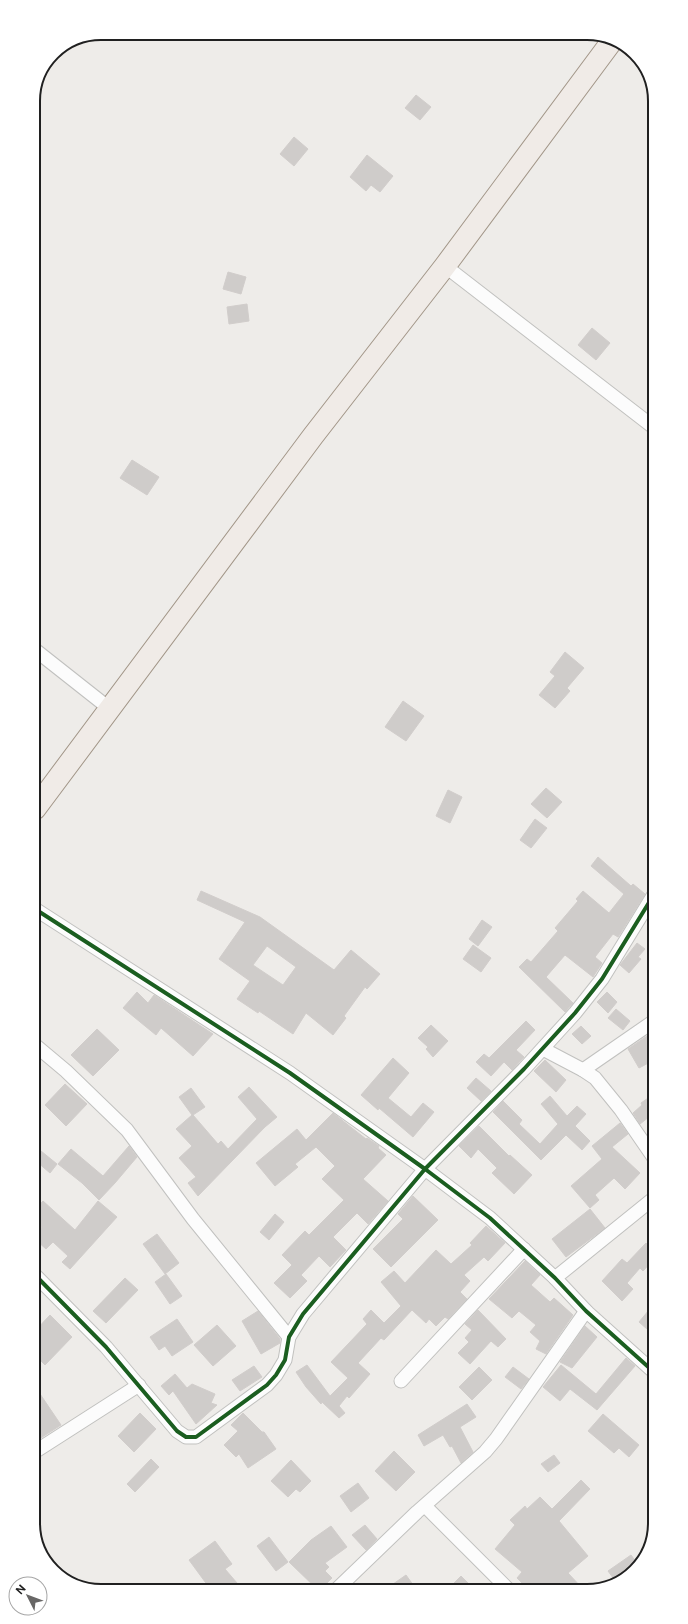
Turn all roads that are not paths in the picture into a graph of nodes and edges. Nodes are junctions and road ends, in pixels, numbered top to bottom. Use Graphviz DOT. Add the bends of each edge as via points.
graph roads {
  1 [pos="610,44"];
  2 [pos="445,266"];
  3 [pos="648,423"];
  4 [pos="40,654"];
  5 [pos="110,709"];
  6 [pos="40,802"];
  7 [pos="648,906"];
  8 [pos="40,912"];
  9 [pos="648,1025"];
  10 [pos="40,1049"];
  11 [pos="543,1049"];
  12 [pos="583,1070"];
  13 [pos="648,1149"];
  14 [pos="425,1169"];
  15 [pos="648,1203"];
  16 [pos="524,1249"];
  17 [pos="555,1278"];
  18 [pos="40,1280"];
  19 [pos="586,1311"];
  20 [pos="289,1337"];
  21 [pos="648,1368"];
  22 [pos="401,1381"];
  23 [pos="138,1385"];
  24 [pos="40,1448"];
  25 [pos="425,1506"];
  26 [pos="342,1584"];
  27 [pos="503,1584"];
  1 -- 2 [label="main road"];
  2 -- 3 [label="street"];
  2 -- 5 [label="main road" via="313,436"];
  4 -- 5 [label="street"];
  5 -- 6 [label="main road"];
  7 -- 11 [label="street" via="602,979"];
  8 -- 14 [label="street" via="290,1073"];
  9 -- 12 [label="street"];
  10 -- 20 [label="street" via="127,1130 193,1219"];
  11 -- 12 [label="street"];
  11 -- 14 [label="street"];
  12 -- 13 [label="street" via="595,1078"];
  14 -- 16 [label="street" via="490,1218"];
  14 -- 20 [label="street" via="303,1314"];
  15 -- 17 [label="street"];
  16 -- 17 [label="street"];
  16 -- 22 [label="street"];
  17 -- 19 [label="street"];
  18 -- 23 [label="street" via="106,1347"];
  19 -- 21 [label="street"];
  19 -- 25 [label="street" via="496,1439"];
  20 -- 23 [label="street" via="285,1360 267,1385 196,1437 186,1437 176,1431"];
  23 -- 24 [label="street"];
  25 -- 26 [label="street"];
  25 -- 27 [label="street"];
}
